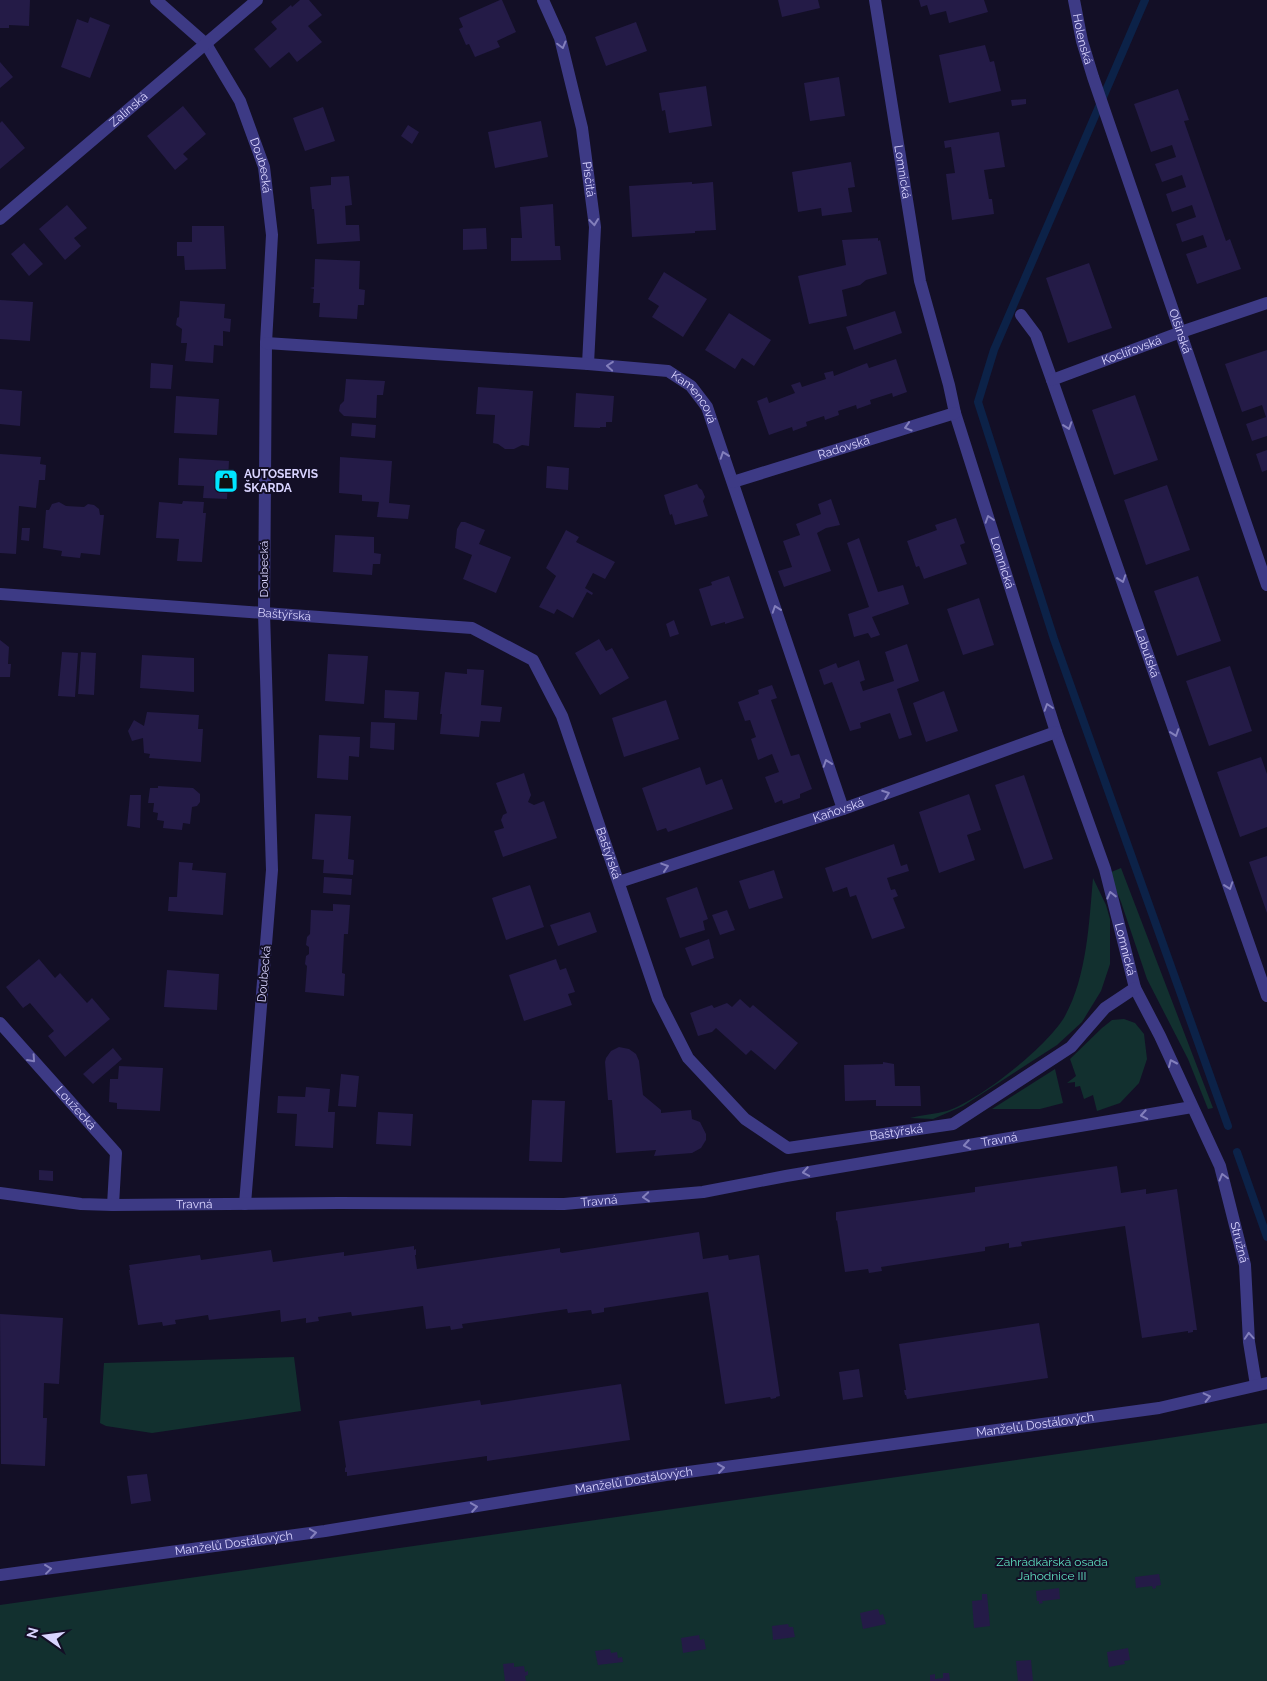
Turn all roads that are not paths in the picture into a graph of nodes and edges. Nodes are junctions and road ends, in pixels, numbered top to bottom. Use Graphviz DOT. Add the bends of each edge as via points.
graph roads {
  1 [pos="156,0"];
  2 [pos="257,0"];
  3 [pos="543,0"];
  4 [pos="875,0"];
  5 [pos="1074,0"];
  6 [pos="206,44"];
  7 [pos="1093,77"];
  8 [pos="0,219"];
  9 [pos="1267,303"];
  10 [pos="1021,316"];
  11 [pos="1181,332"];
  12 [pos="266,343"];
  13 [pos="588,364"];
  14 [pos="1052,380"];
  15 [pos="955,413"];
  16 [pos="733,482"];
  17 [pos="1267,584"];
  18 [pos="0,594"];
  19 [pos="264,613"];
  20 [pos="1056,732"];
  21 [pos="843,809"];
  22 [pos="619,882"];
  23 [pos="1135,988"];
  24 [pos="1267,996"];
  25 [pos="0,1022"];
  26 [pos="1192,1107"];
  27 [pos="0,1193"];
  28 [pos="245,1204"];
  29 [pos="112,1206"];
  30 [pos="1262,1384"];
  31 [pos="0,1575"];
  1 -- 6 [label="street, Doubecká"];
  2 -- 6 [label="street, Zalinská"];
  3 -- 13 [label="street, Písčitá, one-way" via="560,38 582,128 595,227"];
  4 -- 15 [label="street, Lomnická" via="920,281"];
  5 -- 7 [label="street, Holenská"];
  6 -- 8 [label="street, Zalinská"];
  6 -- 12 [label="street, Doubecká" via="240,101 264,167 272,235"];
  7 -- 11 [label="street, Olšinská"];
  9 -- 11 [label="street, Koclířovská"];
  10 -- 14 [label="street, Labuťská" via="1036,335"];
  11 -- 14 [label="street, Koclířovská"];
  11 -- 17 [label="street, Olšinská"];
  12 -- 13 [label="street, Kamencová"];
  12 -- 19 [label="street, Doubecká"];
  16 -- 13 [label="street, Kamencová, one-way" via="707,406 691,386 668,371"];
  14 -- 24 [label="street, Labuťská, one-way"];
  15 -- 16 [label="street, Radovská, one-way"];
  20 -- 15 [label="street, Lomnická, one-way"];
  21 -- 16 [label="street, Kamencová, one-way"];
  18 -- 19 [label="street, Baštýřská"];
  19 -- 22 [label="street, Baštýřská" via="472,628 533,660 562,716"];
  19 -- 28 [label="street, Doubecká" via="272,870"];
  21 -- 20 [label="street, Kaňovská, one-way"];
  23 -- 20 [label="street, Lomnická, one-way" via="1104,869"];
  22 -- 21 [label="street, Kaňovská, one-way"];
  22 -- 23 [label="street, Baštýřská" via="658,1000 688,1058 745,1118 788,1148 953,1124 1071,1047 1104,1008"];
  26 -- 23 [label="street, Lomnická, one-way"];
  25 -- 29 [label="street, Loužecká, one-way" via="116,1153"];
  26 -- 28 [label="street, Travná, one-way" via="703,1192 564,1204"];
  30 -- 26 [label="street, Stružná, one-way" via="1250,1342 1245,1265 1220,1166"];
  27 -- 29 [label="street, Travná"];
  28 -- 29 [label="street, Travná"];
  31 -- 30 [label="street, Manželů Dostálových, one-way" via="325,1532 666,1475 1159,1408"];
}
